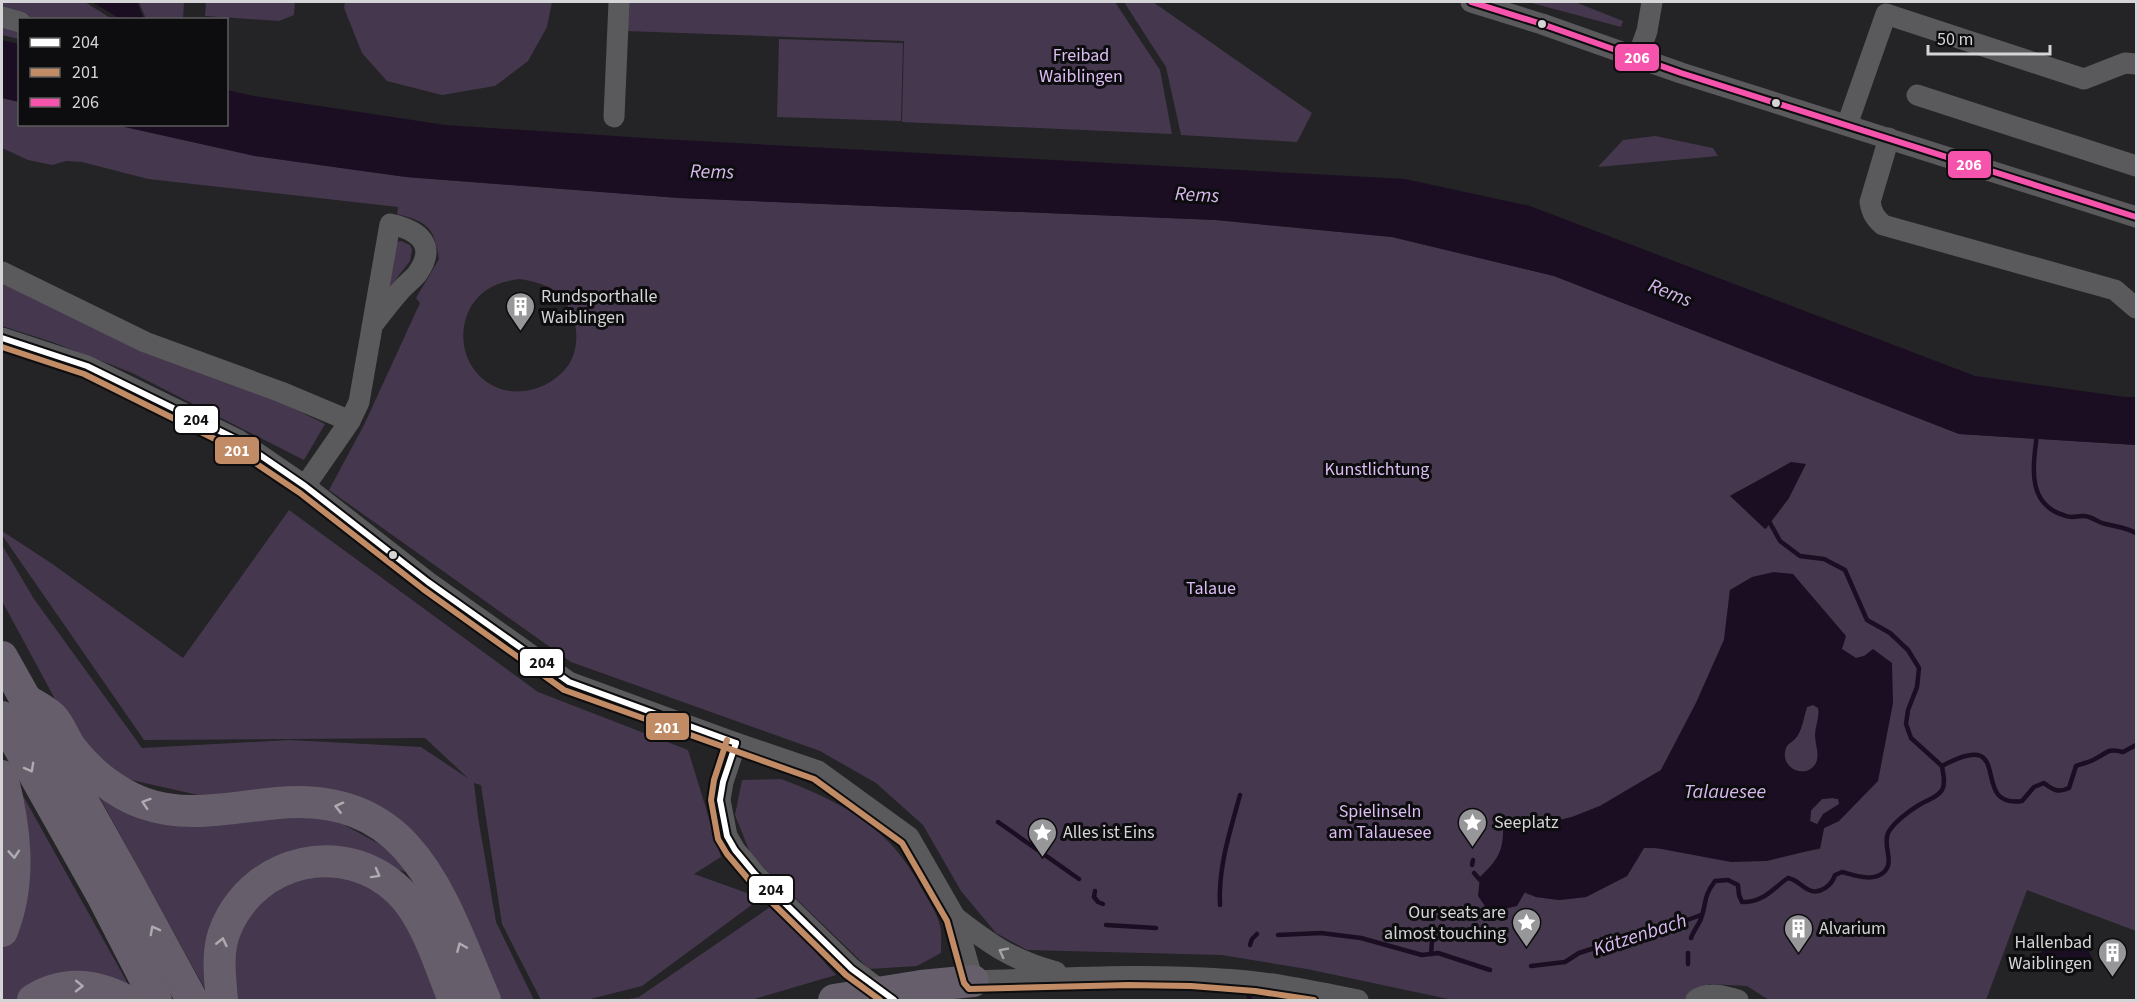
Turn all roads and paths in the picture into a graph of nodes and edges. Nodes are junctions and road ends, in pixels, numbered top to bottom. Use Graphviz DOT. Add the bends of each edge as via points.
graph roads {
  1 [pos="619,2"];
  2 [pos="1471,2"];
  3 [pos="1652,2"];
  4 [pos="2,17"];
  5 [pos="18,21"];
  6 [pos="1638,56"];
  7 [pos="2136,64"];
  8 [pos="1917,95"];
  9 [pos="614,117"];
  10 [pos="1847,125"];
  11 [pos="1889,138"];
  12 [pos="2136,166"];
  13 [pos="2136,217"];
  14 [pos="2,272"];
  15 [pos="2136,308"];
  16 [pos="374,324"];
  17 [pos="2,338"];
  18 [pos="350,421"];
  19 [pos="304,486"];
  20 [pos="2,657"];
  21 [pos="13,708"];
  22 [pos="736,743"];
  23 [pos="2,776"];
  24 [pos="955,917"];
  25 [pos="2,931"];
  26 [pos="1078,978"];
  27 [pos="973,981"];
  28 [pos="33,1000"];
  29 [pos="125,1000"];
  30 [pos="156,1000"];
  31 [pos="192,1000"];
  32 [pos="222,1000"];
  33 [pos="454,1000"];
  34 [pos="485,1000"];
  35 [pos="834,1000"];
  36 [pos="894,1000"];
  37 [pos="1358,1000"];
  38 [pos="1696,1000"];
  39 [pos="1738,1000"];
  1 -- 9 [label="street"];
  2 -- 6 [label="street"];
  3 -- 6 [label="street"];
  4 -- 5 [label="street"];
  6 -- 10 [label="street"];
  7 -- 10 [label="street" via="2125,63 2084,79 1886,14"];
  8 -- 12 [label="street"];
  10 -- 11 [label="street"];
  11 -- 13 [label="street"];
  11 -- 15 [label="street" via="1870,202 1871,211 1883,225 2115,290"];
  14 -- 18 [label="street" via="145,342"];
  16 -- 18 [label="street" via="359,402"];
  17 -- 19 [label="street" via="87,366 184,413 238,440"];
  18 -- 19 [label="street"];
  19 -- 22 [label="street" via="569,682"];
  20 -- 21 [label="highway"];
  21 -- 30 [label="highway, one-way"];
  31 -- 21 [label="highway, one-way" via="128,882"];
  34 -- 21 [label="highway, one-way" via="430,880 401,840 374,820 332,804 306,802 210,811 144,803 94,772 71,748 53,718"];
  22 -- 24 [label="street" via="818,771 909,837"];
  22 -- 36 [label="street" via="720,801 727,836 735,850 852,969"];
  23 -- 25 [label="highway, one-way" via="13,830 15,865"];
  26 -- 24 [label="street, one-way" via="1028,964 991,945"];
  24 -- 27 [label="street"];
  26 -- 27 [label="street"];
  26 -- 37 [label="street" via="1222,979"];
  27 -- 35 [label="highway"];
  28 -- 29 [label="highway, one-way" via="67,986 91,987"];
  32 -- 33 [label="highway, one-way" via="220,950 241,902 256,885 277,872 320,861 363,867 400,892 426,933"];
  38 -- 39 [label="street" via="1712,995"];
}
